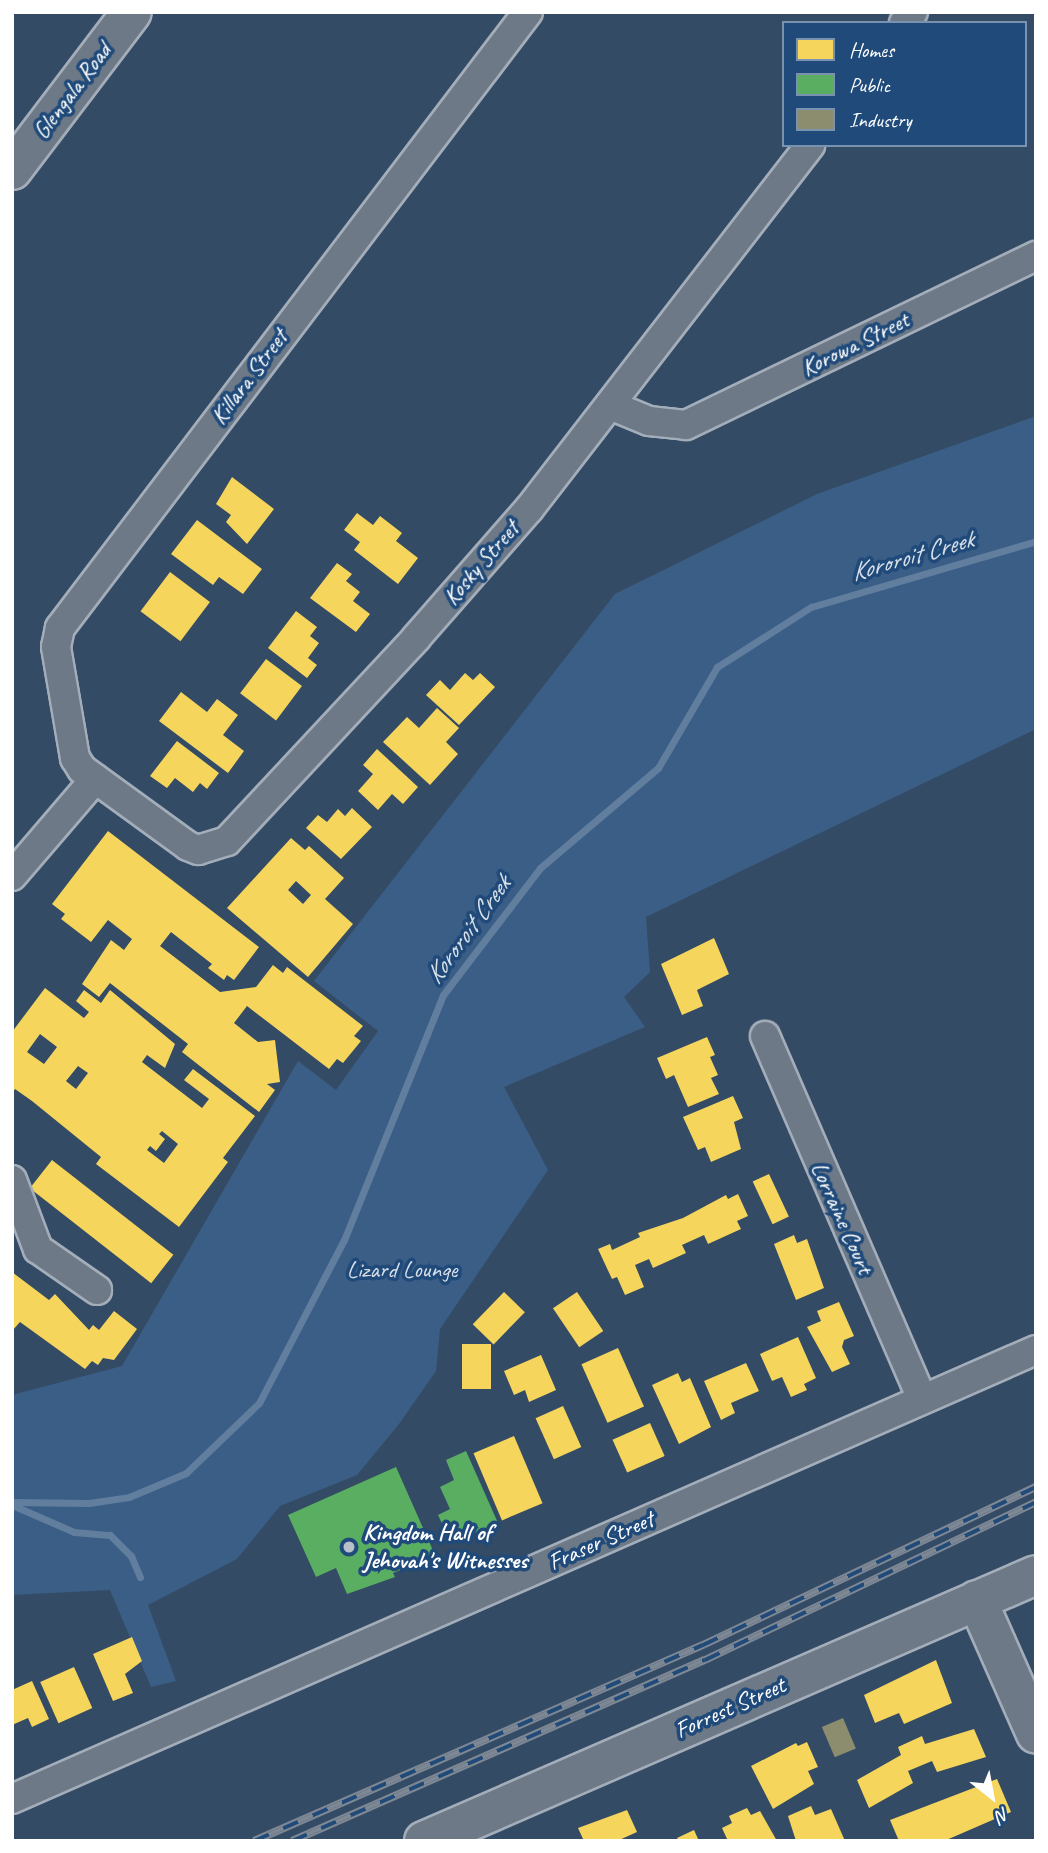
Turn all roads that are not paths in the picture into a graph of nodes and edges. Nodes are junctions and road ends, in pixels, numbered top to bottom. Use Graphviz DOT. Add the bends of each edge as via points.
graph roads {
  1 [pos="132,12"];
  2 [pos="528,12"];
  3 [pos="808,147"];
  4 [pos="12,170"];
  5 [pos="1036,256"];
  6 [pos="617,396"];
  7 [pos="89,774"];
  8 [pos="12,876"];
  9 [pos="765,1035"];
  10 [pos="12,1180"];
  11 [pos="97,1290"];
  12 [pos="1036,1350"];
  13 [pos="922,1399"];
  14 [pos="1036,1575"];
  15 [pos="977,1600"];
  16 [pos="1036,1734"];
  17 [pos="12,1799"];
  18 [pos="424,1841"];
  1 -- 4 [label="street, Glengala Road"];
  2 -- 7 [label="street, Killara Street" via="69,612 56,648 71,743"];
  3 -- 6 [label="street, Kosky Street"];
  5 -- 6 [label="street, Korowa Street" via="699,420 673,426"];
  6 -- 7 [label="street, Kosky Street" via="528,509 424,628 227,841 198,850 188,846"];
  7 -- 8 [label="street"];
  9 -- 13 [label="street, Lorraine Court"];
  10 -- 11 [label="street" via="38,1249"];
  12 -- 13 [label="street, Fraser Street"];
  13 -- 17 [label="street, Fraser Street"];
  14 -- 15 [label="street, Forrest Street"];
  15 -- 16 [label="street"];
  15 -- 18 [label="street, Forrest Street"];
}
